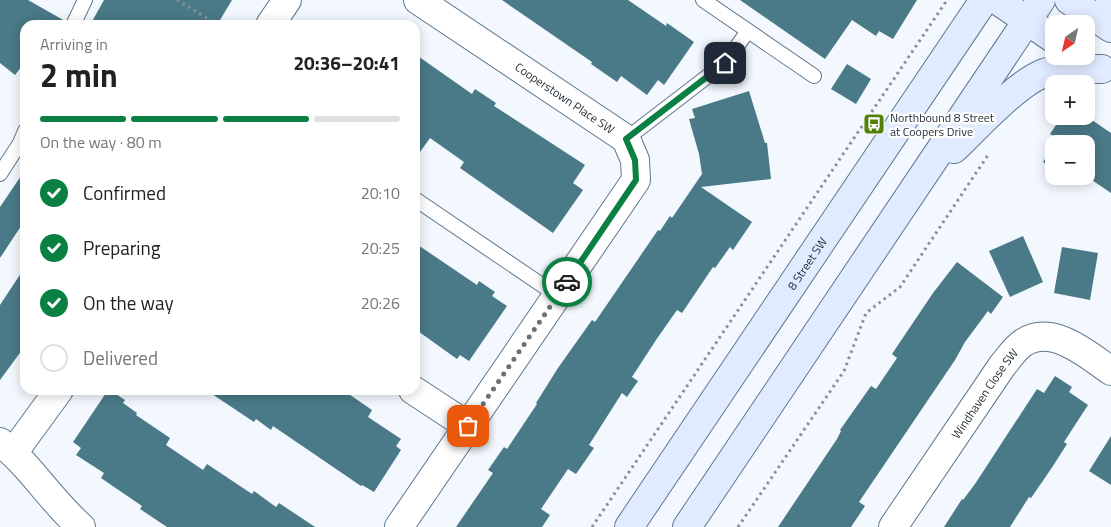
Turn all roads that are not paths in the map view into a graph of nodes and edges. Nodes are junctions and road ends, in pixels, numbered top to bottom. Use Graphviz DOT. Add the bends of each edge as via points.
graph roads {
  1 [pos="85,0"];
  2 [pos="287,0"];
  3 [pos="418,0"];
  4 [pos="703,0"];
  5 [pos="984,0"];
  6 [pos="997,0"];
  7 [pos="1069,0"];
  8 [pos="1034,10"];
  9 [pos="75,20"];
  10 [pos="273,20"];
  11 [pos="1045,26"];
  12 [pos="1111,28"];
  13 [pos="748,31"];
  14 [pos="1098,67"];
  15 [pos="814,76"];
  16 [pos="626,139"];
  17 [pos="20,143"];
  18 [pos="0,174"];
  19 [pos="915,186"];
  20 [pos="420,202"];
  21 [pos="558,296"];
  22 [pos="1111,371"];
  23 [pos="54,395"];
  24 [pos="420,395"];
  25 [pos="468,426"];
  26 [pos="6,447"];
  27 [pos="81,527"];
  28 [pos="399,527"];
  29 [pos="629,527"];
  30 [pos="687,527"];
  31 [pos="893,527"];
  1 -- 9 [label="lane"];
  2 -- 10 [label="street"];
  3 -- 16 [label="street, Cooperstown Place SW"];
  4 -- 13 [label="lane"];
  5 -- 29 [label="main road, 8 Street SW"];
  6 -- 8 [label="main road"];
  7 -- 12 [label="main road"];
  8 -- 11 [label="main road"];
  8 -- 19 [label="main road"];
  13 -- 15 [label="lane"];
  13 -- 16 [label="lane" via="725,63"];
  14 -- 19 [label="main road" via="1066,68 1044,73 1019,88"];
  16 -- 21 [label="street, Cooperstown Place SW" via="635,160 636,180"];
  17 -- 18 [label="lane"];
  19 -- 30 [label="main road"];
  20 -- 21 [label="lane"];
  21 -- 25 [label="street, Cooperstown Place SW"];
  22 -- 31 [label="street, Windhaven Close SW" via="1057,338 1039,336 1023,343 1002,366"];
  23 -- 26 [label="street"];
  24 -- 25 [label="street"];
  25 -- 28 [label="street, Cooperstown Place SW"];
  26 -- 27 [label="street"];
}
